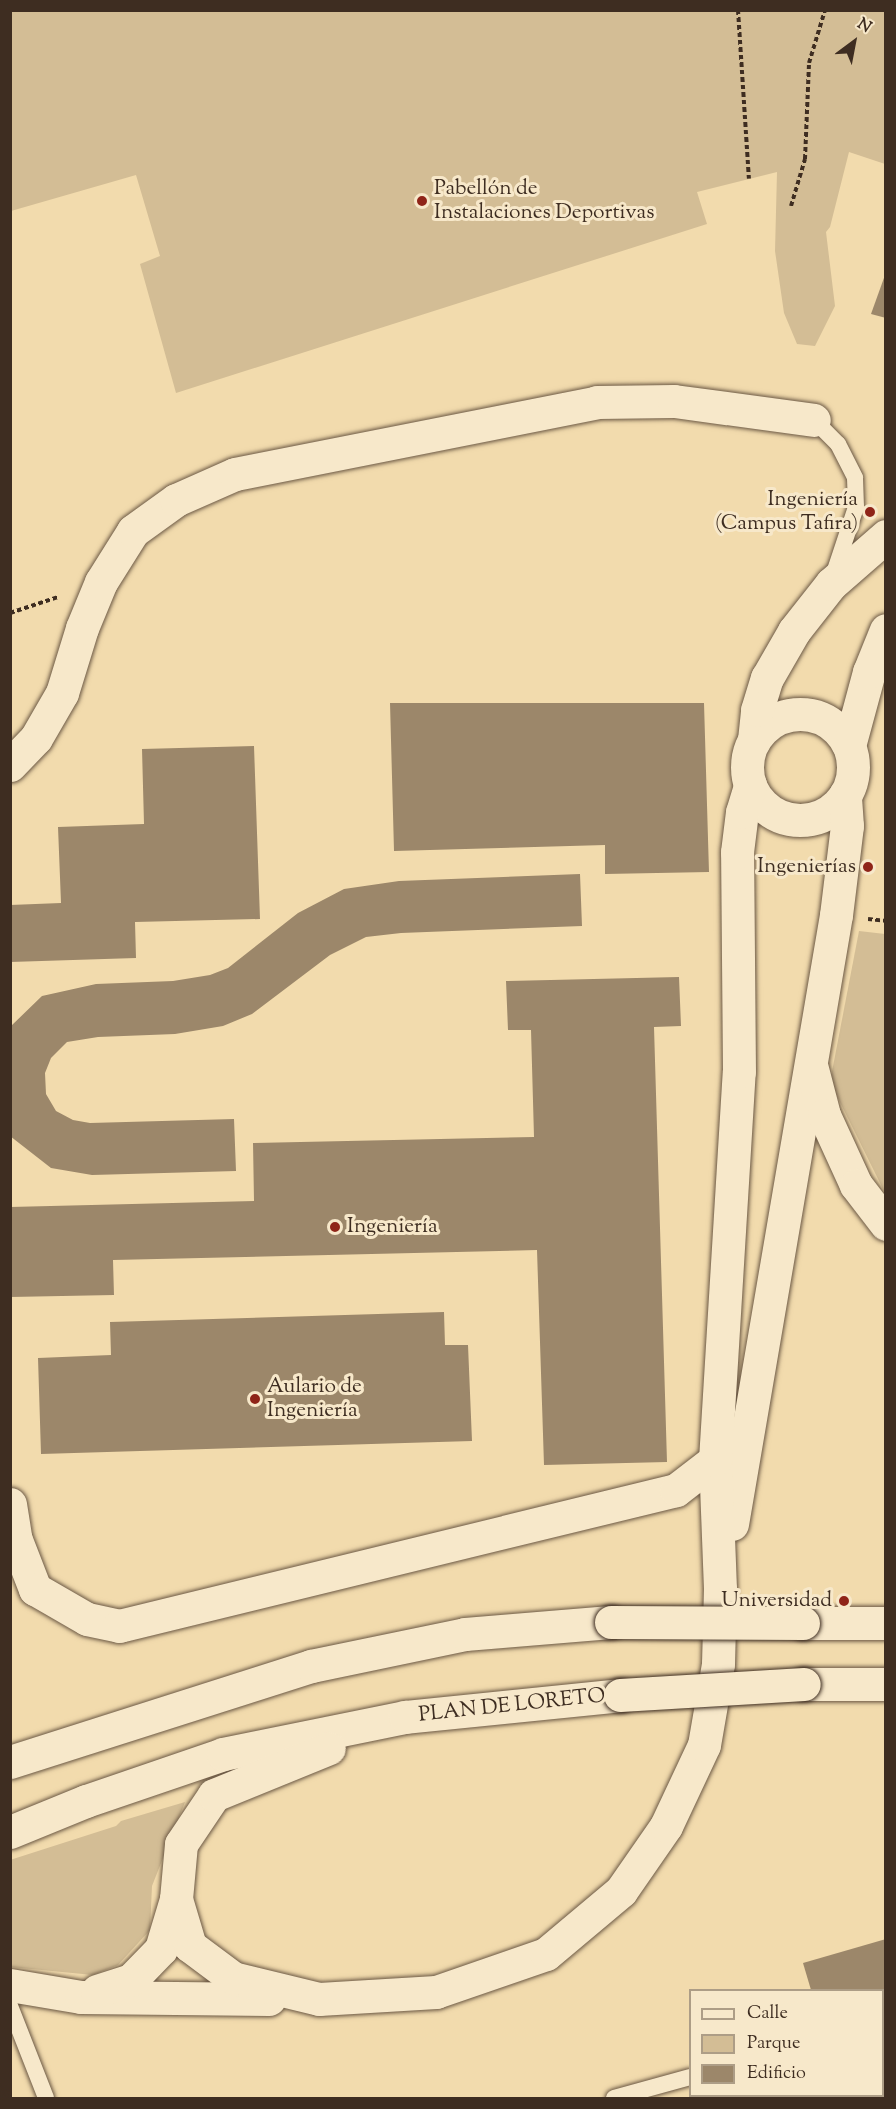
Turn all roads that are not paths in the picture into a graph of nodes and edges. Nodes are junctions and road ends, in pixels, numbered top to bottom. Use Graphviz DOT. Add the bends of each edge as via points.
graph roads {
  1 [pos="814,420"];
  2 [pos="885,536"];
  3 [pos="831,584"];
  4 [pos="885,630"];
  5 [pos="754,740"];
  6 [pos="849,746"];
  7 [pos="10,765"];
  8 [pos="750,785"];
  9 [pos="845,795"];
  10 [pos="811,1065"];
  11 [pos="885,1224"];
  12 [pos="715,1460"];
  13 [pos="10,1504"];
  14 [pos="720,1589"];
  15 [pos="885,1623"];
  16 [pos="885,1684"];
  17 [pos="405,1717"];
  18 [pos="10,1762"];
  19 [pos="10,1832"];
  20 [pos="176,1899"];
  21 [pos="10,1985"];
  22 [pos="81,1997"];
  23 [pos="319,1999"];
  24 [pos="10,2006"];
  25 [pos="689,2077"];
  26 [pos="46,2098"];
  27 [pos="614,2098"];
  1 -- 3 [label="lane" via="838,444 855,478 856,507"];
  1 -- 7 [label="street" via="674,400 597,402 234,474 185,495 133,531 100,582 62,693 36,738"];
  2 -- 3 [label="street"];
  3 -- 5 [label="street" via="794,631 767,678 757,710"];
  4 -- 6 [label="street"];
  5 -- 6 [label="street" via="778,718 803,714 827,721"];
  5 -- 8 [label="street" via="748,754"];
  6 -- 9 [label="street" via="853,774"];
  8 -- 9 [label="street" via="771,811 786,818 819,816 834,808"];
  8 -- 12 [label="street" via="737,852 739,1072"];
  9 -- 10 [label="street" via="847,826 840,883"];
  10 -- 11 [label="street" via="824,1115 852,1175"];
  10 -- 14 [label="street"];
  12 -- 13 [label="street" via="676,1490 119,1626 87,1619 35,1589 16,1540"];
  12 -- 14 [label="street"];
  14 -- 23 [label="street" via="718,1664 704,1745 666,1826 621,1891 546,1954 436,1992"];
  15 -- 18 [label="street, bridge" via="611,1622 465,1634 312,1666"];
  16 -- 17 [label="street, PLAN DE LORETO, bridge" via="804,1684 620,1695"];
  17 -- 19 [label="street" via="223,1754"];
  17 -- 20 [label="street" via="214,1795 181,1844"];
  20 -- 22 [label="street" via="160,1949 139,1972 131,1980"];
  20 -- 23 [label="street" via="190,1946 233,1978"];
  21 -- 22 [label="street"];
  22 -- 23 [label="street"];
  24 -- 26 [label="lane"];
  25 -- 27 [label="lane"];
}
